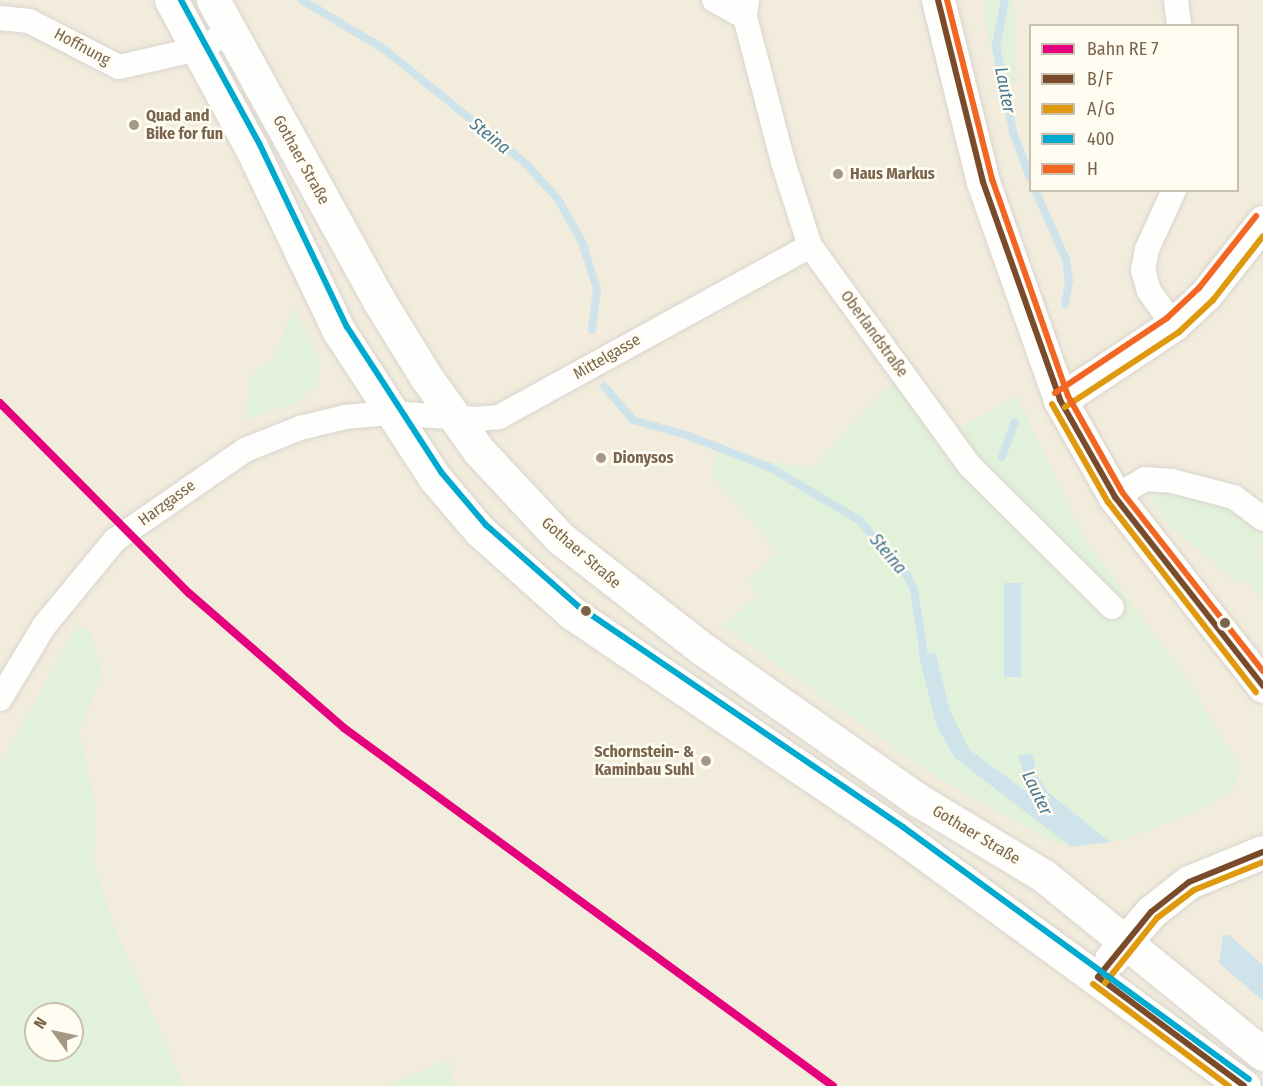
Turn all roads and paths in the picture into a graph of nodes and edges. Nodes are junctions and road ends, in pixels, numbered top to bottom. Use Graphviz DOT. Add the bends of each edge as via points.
graph roads {
  1 [pos="171,0"];
  2 [pos="213,0"];
  3 [pos="714,0"];
  4 [pos="938,0"];
  5 [pos="1176,0"];
  6 [pos="746,9"];
  7 [pos="0,18"];
  8 [pos="1179,24"];
  9 [pos="232,33"];
  10 [pos="198,49"];
  11 [pos="1173,192"];
  12 [pos="1263,222"];
  13 [pos="810,246"];
  14 [pos="1173,325"];
  15 [pos="1060,400"];
  16 [pos="390,413"];
  17 [pos="454,418"];
  18 [pos="1115,497"];
  19 [pos="1263,519"];
  20 [pos="1112,607"];
  21 [pos="1263,686"];
  22 [pos="2,690"];
  23 [pos="1263,852"];
  24 [pos="1125,941"];
  25 [pos="1098,977"];
  26 [pos="1263,1054"];
  27 [pos="1244,1086"];
  1 -- 10 [label="main road"];
  2 -- 9 [label="main road, Gothaer Straße"];
  3 -- 6 [label="street"];
  4 -- 15 [label="main road" via="983,182"];
  5 -- 8 [label="street"];
  6 -- 13 [label="street, Oberlandstraße" via="783,162"];
  7 -- 10 [label="street, Hoffnung" via="29,21 119,67"];
  9 -- 10 [label="street, Hoffnung"];
  9 -- 17 [label="main road, Gothaer Straße" via="378,299"];
  10 -- 16 [label="main road" via="298,240 339,331"];
  11 -- 14 [label="street" via="1147,249 1143,270 1149,291"];
  12 -- 14 [label="main road" via="1206,294"];
  13 -- 17 [label="street, Mittelgasse" via="719,293 515,410 499,417"];
  13 -- 20 [label="street, Oberlandstraße" via="970,466"];
  14 -- 15 [label="main road"];
  15 -- 18 [label="main road"];
  16 -- 17 [label="street, Mittelgasse"];
  16 -- 22 [label="street, Harzgasse" via="345,417 300,428 245,450 190,486 115,540 44,626"];
  16 -- 25 [label="main road" via="434,477 480,531 572,613 898,834"];
  17 -- 24 [label="main road, Gothaer Straße" via="501,477 560,538 624,591 918,800 1044,876"];
  18 -- 19 [label="street" via="1145,479 1172,481 1234,497"];
  18 -- 21 [label="main road"];
  23 -- 24 [label="main road" via="1190,882 1151,912"];
  24 -- 25 [label="main road"];
  24 -- 26 [label="main road, Gothaer Straße"];
  25 -- 27 [label="main road"];
}
